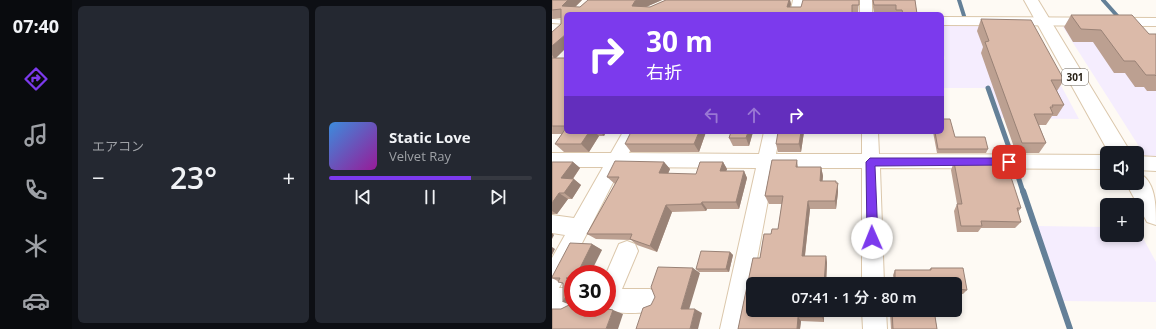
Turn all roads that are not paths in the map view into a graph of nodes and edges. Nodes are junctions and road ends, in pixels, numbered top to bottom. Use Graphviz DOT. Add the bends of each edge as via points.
graph roads {
  1 [pos="799,0"];
  2 [pos="866,0"];
  3 [pos="1031,0"];
  4 [pos="796,12"];
  5 [pos="866,12"];
  6 [pos="552,21"];
  7 [pos="944,21"];
  8 [pos="1043,21"];
  9 [pos="564,22"];
  10 [pos="1156,22"];
  11 [pos="630,134"];
  12 [pos="772,134"];
  13 [pos="870,134"];
  14 [pos="1116,146"];
  15 [pos="552,160"];
  16 [pos="616,160"];
  17 [pos="766,161"];
  18 [pos="870,162"];
  19 [pos="1100,162"];
  20 [pos="1144,163"];
  21 [pos="1156,164"];
  22 [pos="1142,190"];
  23 [pos="1156,214"];
  24 [pos="552,224"];
  25 [pos="580,228"];
  26 [pos="627,251"];
  27 [pos="616,277"];
  28 [pos="873,277"];
  29 [pos="552,280"];
  30 [pos="616,299"];
  31 [pos="552,300"];
  32 [pos="564,300"];
  33 [pos="650,301"];
  34 [pos="874,317"];
  35 [pos="732,329"];
  36 [pos="875,329"];
  1 -- 4 [label="street"];
  2 -- 5 [label="street"];
  3 -- 8 [label="highway, 301"];
  6 -- 9 [label="lane"];
  7 -- 8 [label="street"];
  8 -- 10 [label="street"];
  8 -- 14 [label="highway, 301"];
  11 -- 16 [label="street"];
  12 -- 17 [label="street"];
  13 -- 18 [label="street"];
  15 -- 16 [label="street"];
  16 -- 17 [label="street"];
  16 -- 25 [label="street"];
  17 -- 18 [label="street"];
  17 -- 35 [label="street"];
  18 -- 19 [label="street"];
  18 -- 28 [label="street"];
  20 -- 21 [label="street"];
  22 -- 23 [label="highway"];
  24 -- 25 [label="street"];
  25 -- 29 [label="street"];
  26 -- 27 [label="street"];
  30 -- 33 [label="street"];
  31 -- 32 [label="street"];
  34 -- 36 [label="street"];
}
